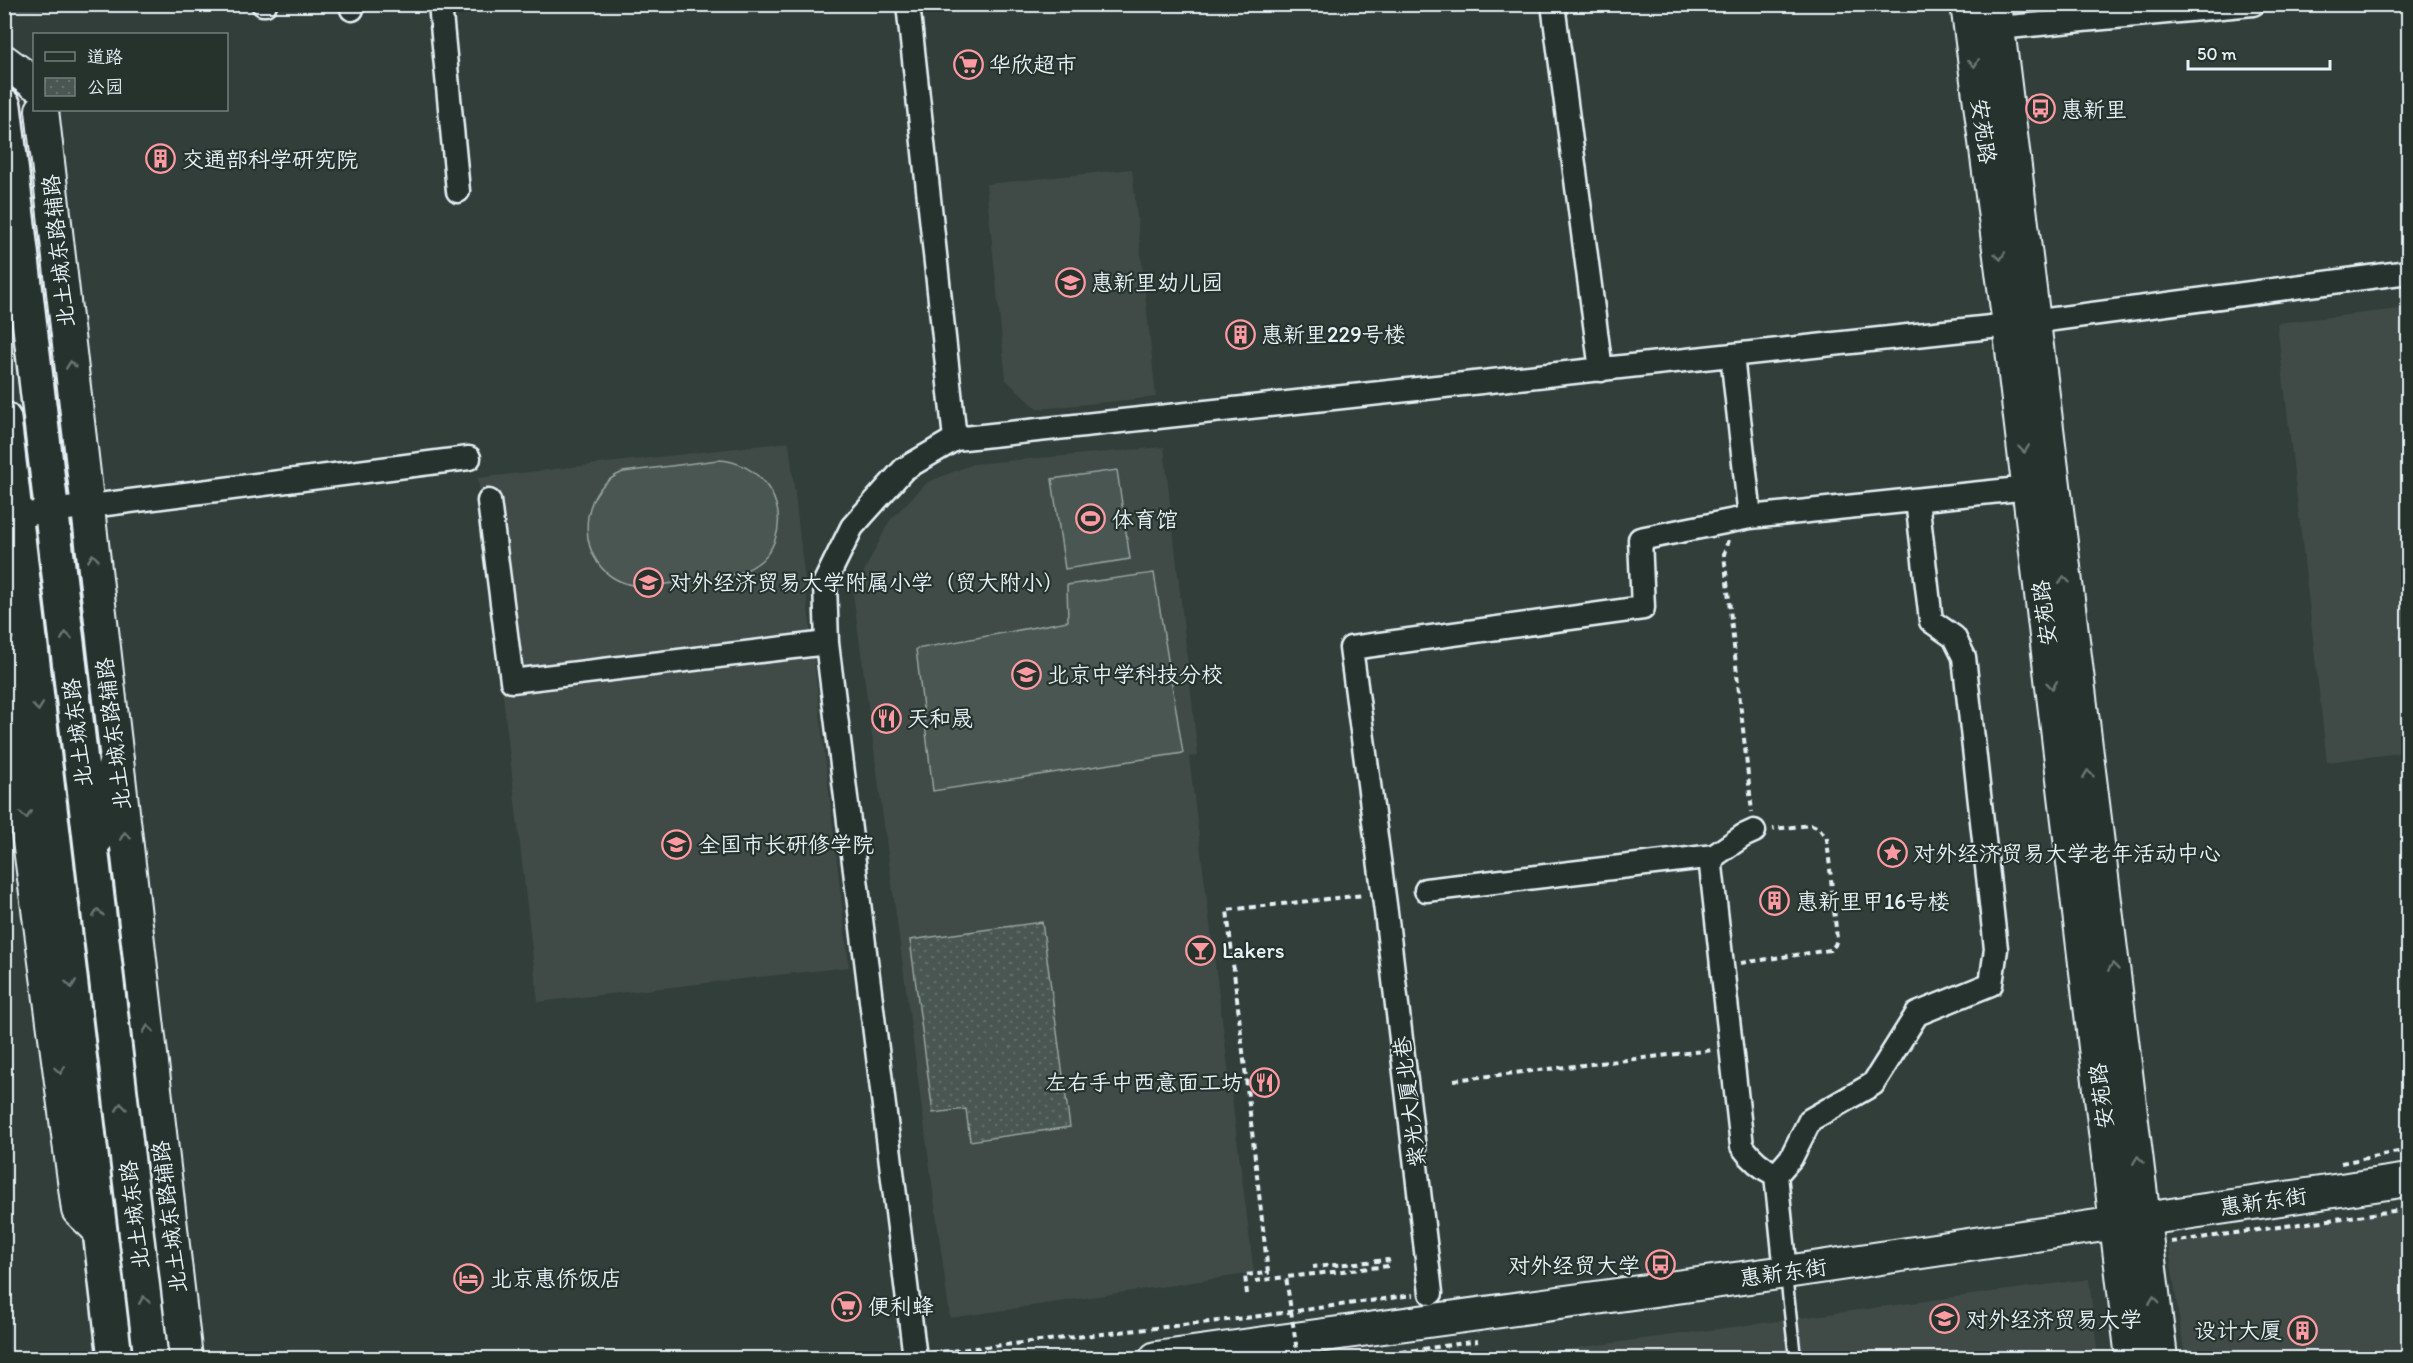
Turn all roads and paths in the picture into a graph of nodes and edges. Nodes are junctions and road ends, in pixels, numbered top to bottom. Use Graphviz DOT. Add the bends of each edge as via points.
graph roads {
  1 [pos="440,4"];
  2 [pos="908,4"];
  3 [pos="1553,4"];
  4 [pos="1967,4"];
  5 [pos="2253,4"];
  6 [pos="1996,16"];
  7 [pos="4,61"];
  8 [pos="33,82"];
  9 [pos="4,106"];
  10 [pos="42,111"];
  11 [pos="459,191"];
  12 [pos="2409,272"];
  13 [pos="2021,324"];
  14 [pos="1732,355"];
  15 [pos="1601,370"];
  16 [pos="4,419"];
  17 [pos="955,439"];
  18 [pos="469,458"];
  19 [pos="2029,488"];
  20 [pos="1917,500"];
  21 [pos="489,501"];
  22 [pos="87,507"];
  23 [pos="51,511"];
  24 [pos="10,516"];
  25 [pos="1750,517"];
  26 [pos="827,643"];
  27 [pos="4,652"];
  28 [pos="116,761"];
  29 [pos="1754,831"];
  30 [pos="1714,856"];
  31 [pos="92,857"];
  32 [pos="1426,890"];
  33 [pos="1385,902"];
  34 [pos="1723,975"];
  35 [pos="1731,1048"];
  36 [pos="1454,1080"];
  37 [pos="2409,1150"];
  38 [pos="2339,1163"];
  39 [pos="1776,1175"];
  40 [pos="2409,1180"];
  41 [pos="2130,1221"];
  42 [pos="100,1231"];
  43 [pos="1313,1267"];
  44 [pos="1786,1272"];
  45 [pos="1286,1277"];
  46 [pos="1255,1281"];
  47 [pos="1431,1293"];
  48 [pos="1247,1294"];
  49 [pos="1220,1354"];
  50 [pos="915,1357"];
  51 [pos="115,1359"];
  52 [pos="151,1359"];
  53 [pos="186,1359"];
  54 [pos="1156,1359"];
  55 [pos="1298,1359"];
  56 [pos="1796,1359"];
  57 [pos="2132,1359"];
  58 [pos="2161,1359"];
  1 -- 11 [label="street"];
  2 -- 17 [label="street"];
  3 -- 15 [label="street"];
  4 -- 13 [label="street, 安苑路, one-way"];
  5 -- 6 [label="street"];
  6 -- 13 [label="street, 安苑路"];
  7 -- 8 [label="street"];
  9 -- 23 [label="main road, 北土城东路"];
  22 -- 10 [label="street, 北土城东路辅路, one-way"];
  12 -- 13 [label="street"];
  13 -- 14 [label="street"];
  13 -- 19 [label="street, 安苑路, one-way"];
  41 -- 13 [label="street, 安苑路, one-way"];
  14 -- 15 [label="street"];
  14 -- 25 [label="street"];
  15 -- 17 [label="street"];
  16 -- 24 [label="main road, 北土城东路"];
  17 -- 26 [label="street" via="904,470 852,527 825,582"];
  18 -- 22 [label="street"];
  19 -- 20 [label="street"];
  19 -- 41 [label="street, 安苑路, one-way"];
  20 -- 25 [label="street"];
  20 -- 39 [label="street" via="1931,621 1954,637 1964,657 1996,949 1991,984 1917,1014 1873,1084 1810,1120 1791,1158"];
  21 -- 26 [label="street" via="512,681"];
  22 -- 23 [label="street"];
  28 -- 22 [label="street, 北土城东路辅路, one-way"];
  23 -- 24 [label="street"];
  31 -- 23 [label="main road, 北土城东路, one-way"];
  24 -- 42 [label="main road, 北土城东路, one-way"];
  25 -- 29 [label="path" via="1736,525 1724,554"];
  25 -- 33 [label="street, 紫光大厦北巷" via="1640,539 1642,608 1351,648"];
  26 -- 50 [label="street"];
  27 -- 42 [label="street, one-way" via="78,1210"];
  28 -- 31 [label="main road"];
  53 -- 28 [label="street, 北土城东路辅路, one-way"];
  29 -- 30 [label="street"];
  29 -- 34 [label="path" via="1812,825 1827,839 1836,945 1830,950 1739,963"];
  30 -- 32 [label="street"];
  30 -- 34 [label="street" via="1711,866"];
  52 -- 31 [label="main road, 北土城东路, one-way"];
  33 -- 47 [label="street, 紫光大厦北巷"];
  33 -- 48 [label="path" via="1227,910 1268,1273 1245,1275"];
  34 -- 35 [label="street"];
  35 -- 36 [label="path"];
  35 -- 39 [label="street" via="1742,1146 1748,1156"];
  37 -- 38 [label="path"];
  39 -- 44 [label="street"];
  40 -- 41 [label="street, 惠新东街"];
  41 -- 44 [label="street, 惠新东街"];
  41 -- 57 [label="street"];
  58 -- 41 [label="street, one-way"];
  42 -- 51 [label="main road, 北土城东路"];
  43 -- 45 [label="path, bridge" via="1388,1260 1389,1266"];
  44 -- 49 [label="street, 惠新东街"];
  44 -- 56 [label="lane"];
  45 -- 46 [label="path"];
  45 -- 55 [label="path, bridge"];
  47 -- 50 [label="path"];
  49 -- 54 [label="street, 惠新东街"];
}
